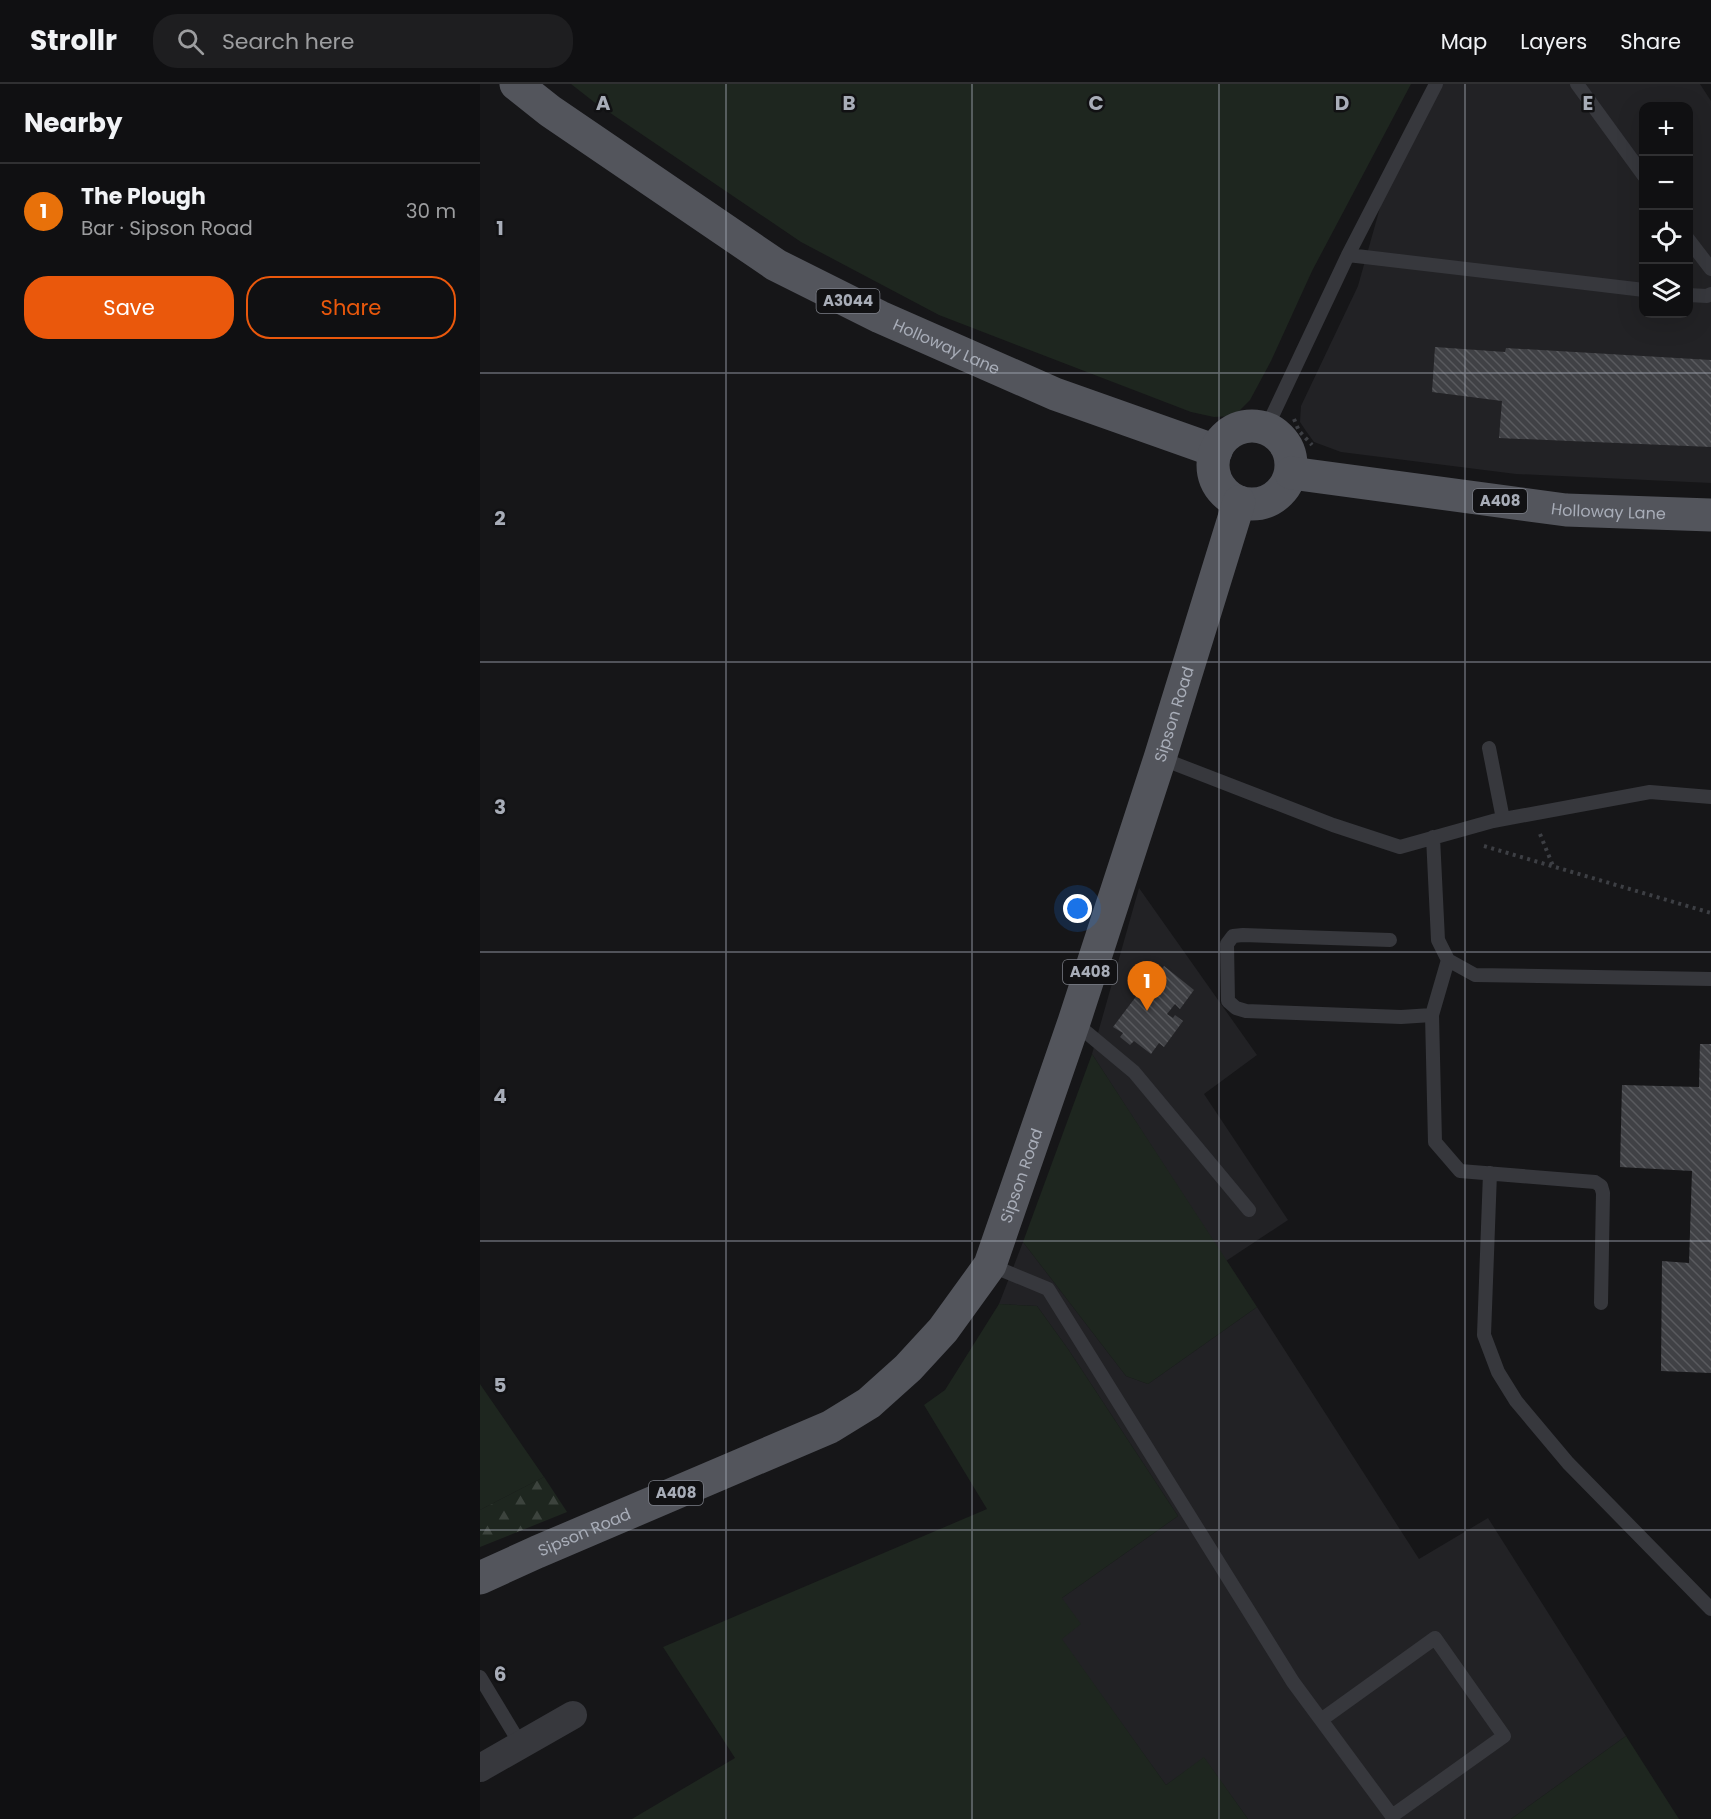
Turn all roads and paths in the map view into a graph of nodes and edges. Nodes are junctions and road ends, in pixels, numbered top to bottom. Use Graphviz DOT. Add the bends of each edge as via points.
graph roads {
  1 [pos="516,84"];
  2 [pos="1436,84"];
  3 [pos="1577,84"];
  4 [pos="1639,169"];
  5 [pos="1693,244"];
  6 [pos="1348,255"];
  7 [pos="1711,269"];
  8 [pos="1639,289"];
  9 [pos="1711,294"];
  10 [pos="1693,295"];
  11 [pos="1270,419"];
  12 [pos="1218,436"];
  13 [pos="1314,447"];
  14 [pos="1291,473"];
  15 [pos="1239,502"];
  16 [pos="1711,515"];
  17 [pos="1490,748"];
  18 [pos="1160,759"];
  19 [pos="1711,797"];
  20 [pos="1533,813"];
  21 [pos="1503,819"];
  22 [pos="1454,832"];
  23 [pos="1433,837"];
  24 [pos="1553,866"];
  25 [pos="1711,913"];
  26 [pos="1389,940"];
  27 [pos="1448,960"];
  28 [pos="1711,979"];
  29 [pos="1432,1015"];
  30 [pos="1074,1022"];
  31 [pos="1490,1173"];
  32 [pos="1249,1210"];
  33 [pos="990,1265"];
  34 [pos="1601,1303"];
  35 [pos="480,1578"];
  36 [pos="1711,1609"];
  37 [pos="480,1677"];
  38 [pos="573,1715"];
  39 [pos="1321,1720"];
  40 [pos="521,1745"];
  41 [pos="480,1768"];
  1 -- 12 [label="main road, Holloway Lane / A3044" via="776,265 1056,394"];
  2 -- 6 [label="lane"];
  3 -- 4 [label="lane"];
  5 -- 7 [label="lane"];
  6 -- 8 [label="lane"];
  6 -- 11 [label="lane"];
  9 -- 10 [label="lane"];
  11 -- 12 [label="path" via="1236,420"];
  11 -- 12 [label="main road" via="1231,432 1222,440"];
  11 -- 13 [label="path" via="1299,431"];
  11 -- 14 [label="main road" via="1289,451"];
  12 -- 15 [label="main road" via="1215,475 1228,496"];
  14 -- 15 [label="main road" via="1277,496 1265,502"];
  14 -- 16 [label="main road, Holloway Lane / A408" via="1566,510"];
  15 -- 18 [label="main road, Sipson Road / A408"];
  17 -- 21 [label="lane"];
  18 -- 23 [label="lane" via="1400,847"];
  18 -- 30 [label="main road, Sipson Road / A408"];
  19 -- 20 [label="lane" via="1650,792"];
  20 -- 21 [label="lane"];
  20 -- 24 [label="path"];
  21 -- 22 [label="lane"];
  22 -- 23 [label="lane"];
  22 -- 24 [label="path" via="1478,844"];
  23 -- 27 [label="lane" via="1438,939"];
  24 -- 25 [label="path"];
  26 -- 29 [label="lane" via="1233,936 1227,944 1228,1001 1246,1011"];
  27 -- 28 [label="lane" via="1475,975"];
  27 -- 29 [label="lane"];
  29 -- 31 [label="lane" via="1435,1142 1460,1171"];
  30 -- 32 [label="lane" via="1134,1072"];
  30 -- 33 [label="main road, Sipson Road / A408"];
  31 -- 34 [label="lane" via="1595,1182 1601,1186"];
  31 -- 36 [label="lane" via="1484,1335 1498,1372 1516,1401 1568,1463"];
  33 -- 35 [label="main road, Sipson Road / A408" via="944,1330 908,1368 869,1403 840,1421"];
  33 -- 39 [label="lane" via="1048,1288 1293,1682"];
  37 -- 40 [label="lane"];
  38 -- 40 [label="street"];
  39 -- 39 [label="lane" via="1392,1816 1504,1736 1435,1638"];
  40 -- 41 [label="street"];
}
